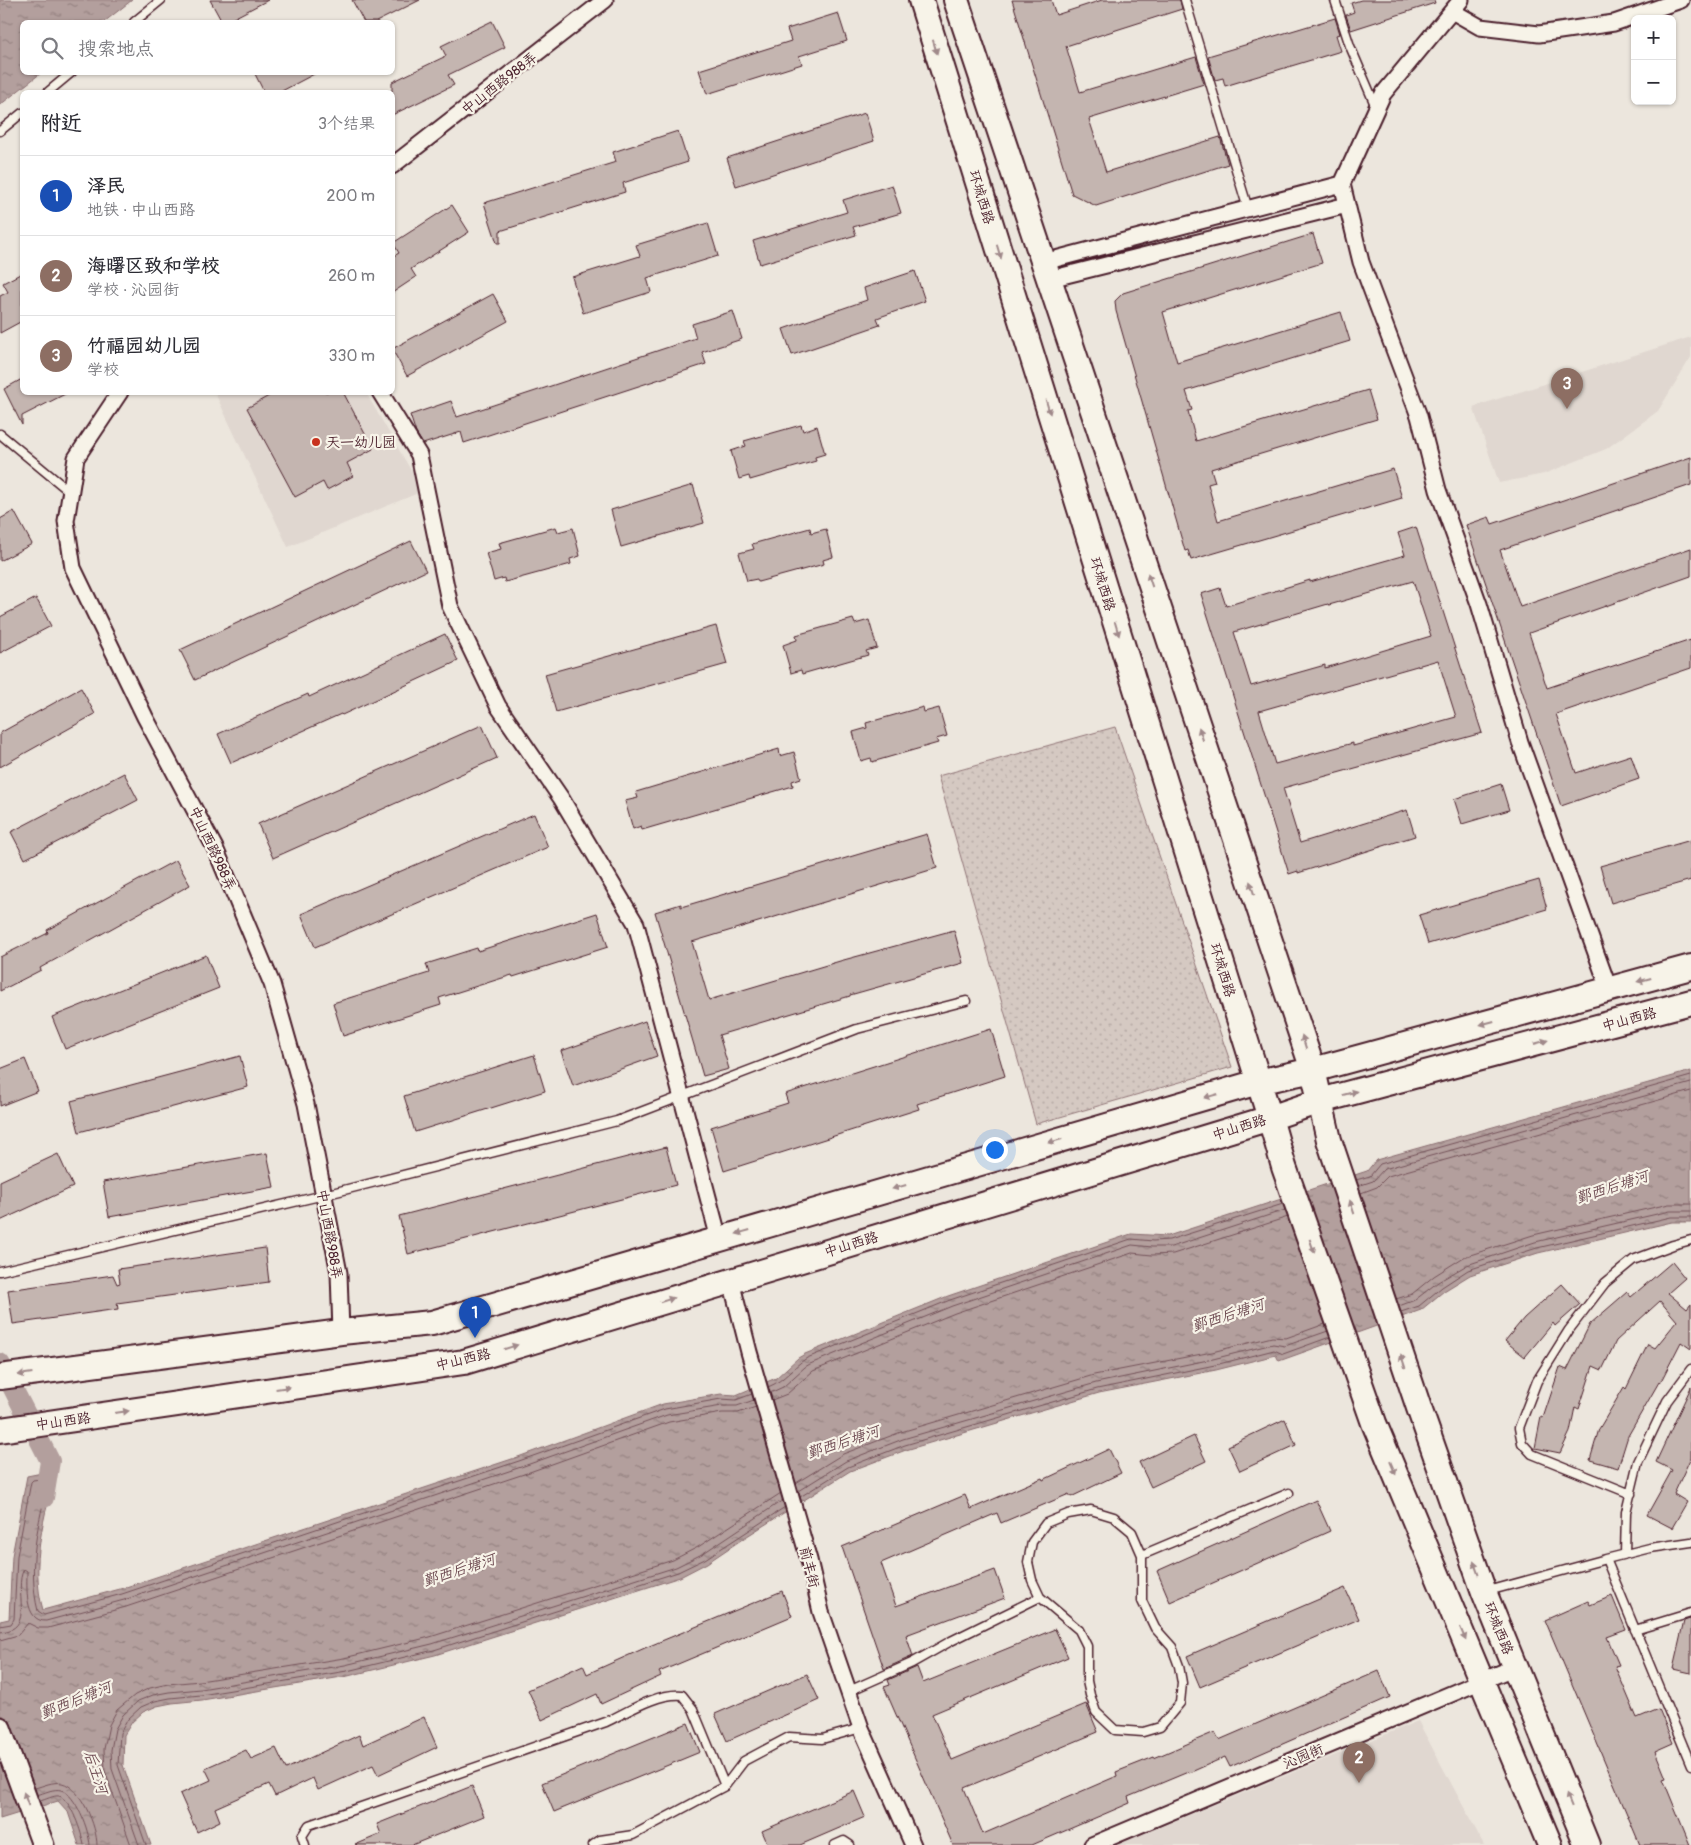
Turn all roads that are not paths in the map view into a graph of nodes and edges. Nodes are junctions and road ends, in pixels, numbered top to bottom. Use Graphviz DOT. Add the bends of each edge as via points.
graph roads {
  1 [pos="161,0"];
  2 [pos="606,0"];
  3 [pos="921,0"];
  4 [pos="956,0"];
  5 [pos="1185,0"];
  6 [pos="1335,0"];
  7 [pos="1681,0"];
  8 [pos="1457,5"];
  9 [pos="136,20"];
  10 [pos="68,75"];
  11 [pos="50,90"];
  12 [pos="1376,108"];
  13 [pos="20,115"];
  14 [pos="0,131"];
  15 [pos="395,164"];
  16 [pos="1342,184"];
  17 [pos="1347,205"];
  18 [pos="1248,209"];
  19 [pos="1047,271"];
  20 [pos="118,395"];
  21 [pos="382,395"];
  22 [pos="0,434"];
  23 [pos="70,492"];
  24 [pos="1691,967"];
  25 [pos="1609,989"];
  26 [pos="966,1002"];
  27 [pos="1691,1002"];
  28 [pos="1313,1070"];
  29 [pos="1258,1082"];
  30 [pos="681,1096"];
  31 [pos="1320,1101"];
  32 [pos="1270,1118"];
  33 [pos="324,1195"];
  34 [pos="719,1239"];
  35 [pos="1691,1240"];
  36 [pos="0,1271"];
  37 [pos="731,1281"];
  38 [pos="341,1332"];
  39 [pos="1691,1369"];
  40 [pos="0,1377"];
  41 [pos="0,1430"];
  42 [pos="1289,1493"];
  43 [pos="1631,1494"];
  44 [pos="1691,1542"];
  45 [pos="1625,1554"];
  46 [pos="1142,1555"];
  47 [pos="1606,1559"];
  48 [pos="1484,1592"];
  49 [pos="1040,1597"];
  50 [pos="1691,1613"];
  51 [pos="1635,1630"];
  52 [pos="1515,1667"];
  53 [pos="1482,1680"];
  54 [pos="849,1692"];
  55 [pos="0,1728"];
  56 [pos="861,1728"];
  57 [pos="1691,1765"];
  58 [pos="725,1786"];
  59 [pos="43,1845"];
  60 [pos="305,1845"];
  61 [pos="593,1845"];
  62 [pos="835,1845"];
  63 [pos="850,1845"];
  64 [pos="913,1845"];
  65 [pos="1092,1845"];
  66 [pos="1550,1845"];
  67 [pos="1587,1845"];
  1 -- 9 [label="lane"];
  2 -- 15 [label="street, 中山西路988弄"];
  3 -- 29 [label="main road, 环城西路, one-way"];
  4 -- 19 [label="main road"];
  5 -- 18 [label="lane"];
  6 -- 12 [label="lane"];
  7 -- 8 [label="street" via="1614,24 1540,34 1480,27"];
  8 -- 12 [label="street" via="1383,94"];
  10 -- 11 [label="lane"];
  12 -- 16 [label="street"];
  13 -- 14 [label="lane"];
  16 -- 17 [label="street"];
  16 -- 18 [label="street"];
  17 -- 19 [label="street"];
  17 -- 25 [label="street" via="1361,262 1419,416 1438,490 1479,604 1520,742"];
  18 -- 19 [label="street"];
  28 -- 19 [label="main road, one-way"];
  20 -- 23 [label="street, 中山西路988弄" via="76,458"];
  21 -- 30 [label="street" via="418,456 450,606 494,698 561,798 636,924"];
  22 -- 23 [label="lane"];
  23 -- 33 [label="street, 中山西路988弄" via="66,521 73,568 145,717 215,848 272,984 306,1104"];
  24 -- 25 [label="main road, one-way"];
  25 -- 28 [label="main road, one-way"];
  26 -- 30 [label="lane" via="856,1029"];
  31 -- 27 [label="main road, 中山西路, one-way"];
  28 -- 29 [label="main road"];
  28 -- 31 [label="main road"];
  29 -- 32 [label="main road, 环城西路"];
  29 -- 34 [label="main road, one-way"];
  30 -- 33 [label="lane" via="617,1121"];
  30 -- 34 [label="street"];
  31 -- 32 [label="main road, 中山西路"];
  48 -- 31 [label="main road, 环城西路, one-way" via="1329,1140"];
  32 -- 37 [label="main road, 中山西路"];
  32 -- 53 [label="main road, 环城西路, one-way" via="1284,1168 1374,1423"];
  33 -- 36 [label="lane"];
  33 -- 38 [label="street, 中山西路988弄" via="339,1273"];
  34 -- 38 [label="main road" via="432,1323"];
  35 -- 43 [label="lane" via="1632,1260 1605,1283 1569,1330 1537,1381 1519,1428 1522,1443 1532,1454"];
  41 -- 37 [label="main road, 中山西路, one-way" via="464,1362"];
  37 -- 54 [label="street, 前丰街" via="822,1612"];
  38 -- 40 [label="main road, one-way"];
  39 -- 43 [label="lane" via="1667,1401 1638,1462"];
  42 -- 46 [label="lane"];
  43 -- 45 [label="lane" via="1626,1512"];
  44 -- 45 [label="lane"];
  45 -- 47 [label="lane"];
  46 -- 49 [label="lane" via="1132,1532 1114,1517 1091,1510 1068,1514 1046,1523 1032,1542 1028,1562"];
  46 -- 49 [label="lane" via="1142,1601 1155,1628 1172,1647 1182,1682 1180,1703 1160,1727 1143,1732 1115,1730 1096,1712 1087,1681 1087,1646 1079,1630"];
  47 -- 48 [label="lane"];
  47 -- 51 [label="lane"];
  48 -- 52 [label="main road, 环城西路"];
  49 -- 54 [label="lane"];
  50 -- 51 [label="lane"];
  51 -- 57 [label="lane"];
  52 -- 53 [label="street, 沁园街"];
  67 -- 52 [label="main road, 环城西路, one-way"];
  53 -- 65 [label="street, 沁园街"];
  53 -- 66 [label="main road"];
  54 -- 56 [label="street, 前丰街"];
  59 -- 55 [label="main road, one-way"];
  56 -- 58 [label="lane" via="822,1739 789,1737 744,1761"];
  56 -- 64 [label="street, 前丰街"];
  58 -- 60 [label="lane" via="693,1709 682,1696 671,1694 606,1722 308,1825 302,1836"];
  58 -- 61 [label="lane" via="633,1835 600,1840"];
  62 -- 63 [label="lane" via="844,1841"];
}
